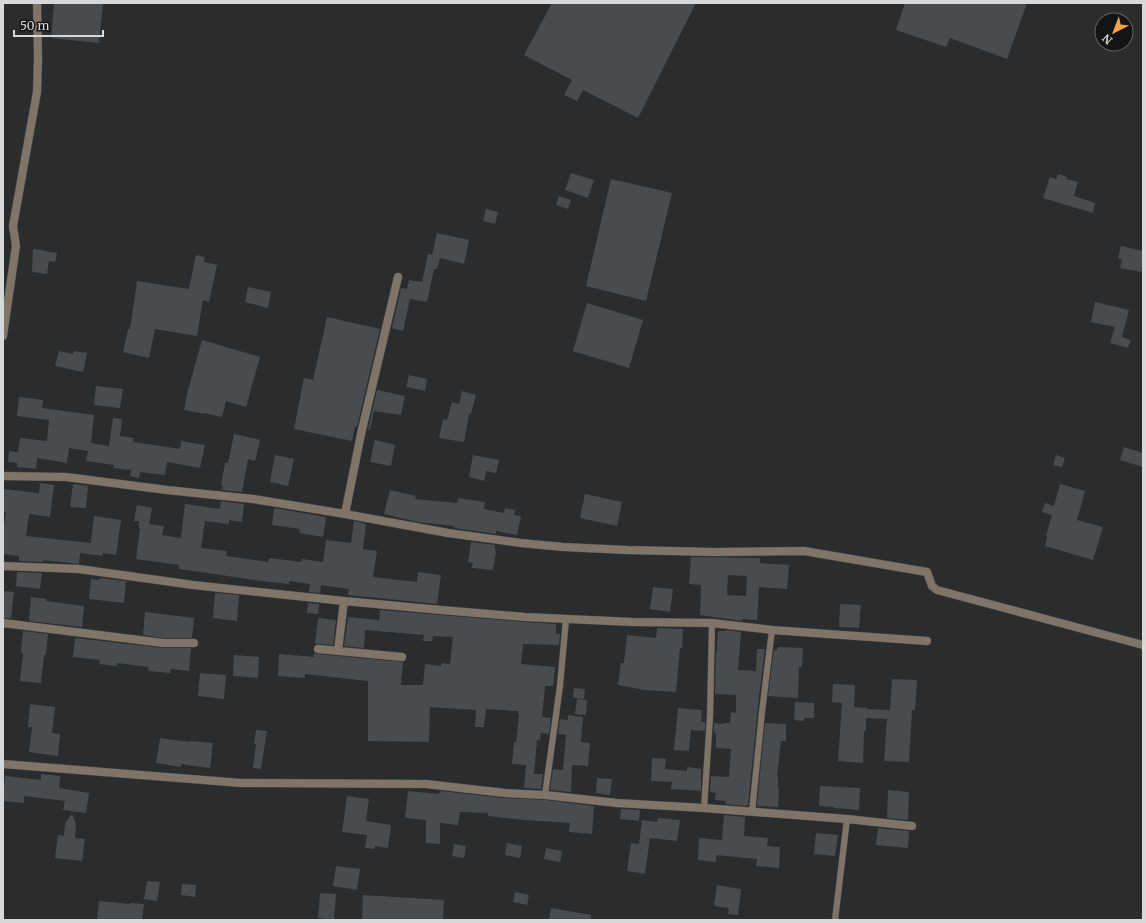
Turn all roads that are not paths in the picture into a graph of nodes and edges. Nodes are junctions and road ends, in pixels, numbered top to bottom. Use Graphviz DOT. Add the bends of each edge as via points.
graph roads {
  1 [pos="37,3"];
  2 [pos="398,277"];
  3 [pos="4,315"];
  4 [pos="3,336"];
  5 [pos="3,476"];
  6 [pos="345,514"];
  7 [pos="3,566"];
  8 [pos="344,601"];
  9 [pos="566,619"];
  10 [pos="3,623"];
  11 [pos="712,623"];
  12 [pos="772,630"];
  13 [pos="927,641"];
  14 [pos="194,643"];
  15 [pos="1143,645"];
  16 [pos="318,649"];
  17 [pos="338,650"];
  18 [pos="402,657"];
  19 [pos="3,764"];
  20 [pos="545,795"];
  21 [pos="704,808"];
  22 [pos="752,812"];
  23 [pos="847,819"];
  24 [pos="912,826"];
  25 [pos="835,920"];
  1 -- 3 [label="street" via="37,92 13,226 16,246"];
  2 -- 6 [label="street"];
  3 -- 4 [label="street"];
  5 -- 6 [label="street" via="66,477 253,499"];
  6 -- 15 [label="street" via="448,533 563,547 651,551 804,551 927,572 932,586 937,590"];
  7 -- 8 [label="street" via="79,570"];
  8 -- 9 [label="street"];
  8 -- 17 [label="street"];
  9 -- 11 [label="street"];
  9 -- 20 [label="lane"];
  10 -- 14 [label="street" via="163,643"];
  11 -- 12 [label="street"];
  11 -- 21 [label="lane" via="710,717"];
  12 -- 13 [label="street"];
  12 -- 22 [label="lane"];
  16 -- 17 [label="street"];
  17 -- 18 [label="street"];
  19 -- 20 [label="street" via="241,783 426,784"];
  20 -- 21 [label="street" via="617,803"];
  21 -- 22 [label="street"];
  22 -- 23 [label="street"];
  23 -- 24 [label="street"];
  23 -- 25 [label="lane"];
}
